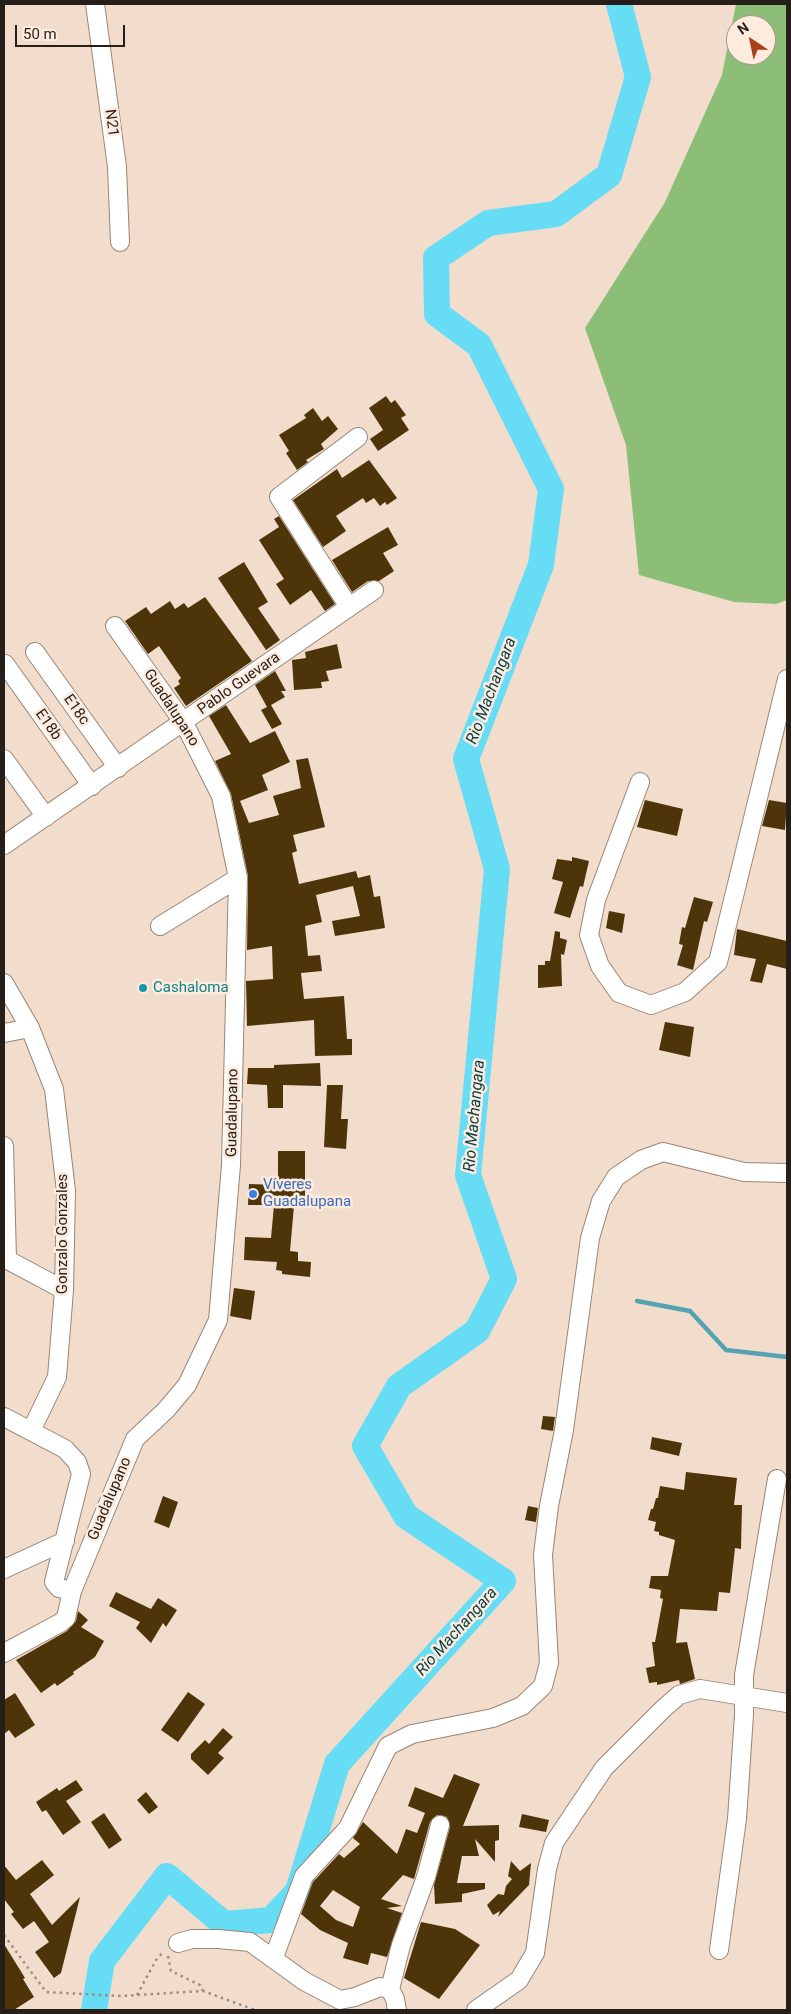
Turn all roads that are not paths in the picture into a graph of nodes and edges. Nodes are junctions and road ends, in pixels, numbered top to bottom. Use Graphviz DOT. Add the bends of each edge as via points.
graph roads {
  1 [pos="95,4"];
  2 [pos="120,242"];
  3 [pos="358,437"];
  4 [pos="374,590"];
  5 [pos="349,607"];
  6 [pos="115,626"];
  7 [pos="35,652"];
  8 [pos="5,664"];
  9 [pos="787,679"];
  10 [pos="184,723"];
  11 [pos="4,759"];
  12 [pos="118,768"];
  13 [pos="640,782"];
  14 [pos="92,786"];
  15 [pos="46,817"];
  16 [pos="4,846"];
  17 [pos="238,878"];
  18 [pos="160,926"];
  19 [pos="4,983"];
  20 [pos="30,1028"];
  21 [pos="4,1034"];
  22 [pos="4,1146"];
  23 [pos="787,1173"];
  24 [pos="5,1259"];
  25 [pos="64,1290"];
  26 [pos="4,1417"];
  27 [pos="31,1431"];
  28 [pos="777,1479"];
  29 [pos="65,1541"];
  30 [pos="4,1569"];
  31 [pos="72,1591"];
  32 [pos="4,1653"];
  33 [pos="743,1696"];
  34 [pos="787,1703"];
  35 [pos="440,1825"];
  36 [pos="178,1943"];
  37 [pos="719,1950"];
  38 [pos="274,1957"];
  39 [pos="390,1989"];
  40 [pos="397,2010"];
  41 [pos="476,2010"];
  1 -- 2 [label="street, N21" via="117,168"];
  3 -- 5 [label="street" via="279,498"];
  4 -- 5 [label="street, Pablo Guevara"];
  5 -- 10 [label="street, Pablo Guevara"];
  6 -- 10 [label="street, Guadalupano"];
  7 -- 12 [label="street, E18c"];
  8 -- 14 [label="street, E18b"];
  9 -- 13 [label="street" via="718,962 685,992 651,1005 619,993 600,966 589,935 596,900"];
  10 -- 12 [label="street, Pablo Guevara"];
  10 -- 17 [label="street, Guadalupano" via="221,796"];
  11 -- 15 [label="street"];
  12 -- 14 [label="street, Pablo Guevara"];
  14 -- 15 [label="street, Pablo Guevara"];
  15 -- 16 [label="street, Pablo Guevara"];
  17 -- 18 [label="street"];
  17 -- 31 [label="street, Guadalupano" via="232,1165 218,1320 187,1385 166,1410 135,1438"];
  19 -- 20 [label="street, Gonzalo Gonzales"];
  20 -- 21 [label="street"];
  20 -- 25 [label="street, Gonzalo Gonzales" via="54,1089 66,1191"];
  22 -- 24 [label="street"];
  23 -- 38 [label="street" via="744,1172 663,1152 641,1160 616,1177 601,1201 590,1238 565,1420 549,1506 543,1555 549,1664 543,1686 522,1706 493,1718 412,1734 388,1746 348,1828 304,1876"];
  24 -- 25 [label="street"];
  25 -- 27 [label="street, Gonzalo Gonzales" via="56,1377"];
  26 -- 27 [label="street"];
  27 -- 29 [label="street" via="65,1449 77,1462 80,1474"];
  28 -- 33 [label="street"];
  29 -- 30 [label="street"];
  29 -- 31 [label="street" via="54,1582 59,1588"];
  31 -- 32 [label="street, Guadalupano" via="66,1618"];
  33 -- 34 [label="street"];
  33 -- 37 [label="street" via="737,1818"];
  33 -- 41 [label="street" via="700,1689 679,1694 604,1768 554,1843 535,1953 519,1980"];
  35 -- 39 [label="street"];
  36 -- 38 [label="street" via="192,1939 237,1939 250,1942"];
  38 -- 39 [label="street" via="304,1981 340,2000 380,1987"];
  39 -- 40 [label="street"];
}
